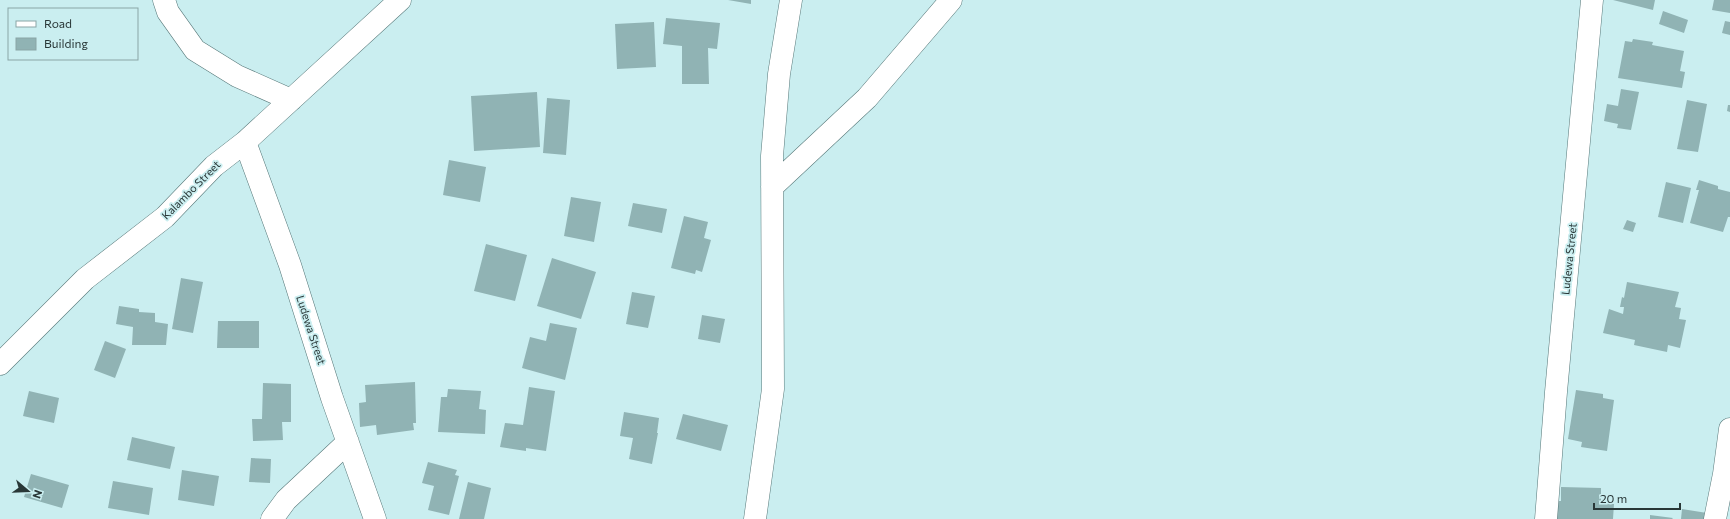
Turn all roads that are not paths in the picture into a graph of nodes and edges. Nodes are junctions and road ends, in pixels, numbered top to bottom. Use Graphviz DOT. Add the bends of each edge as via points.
graph roads {
  1 [pos="164,0"];
  2 [pos="400,0"];
  3 [pos="791,0"];
  4 [pos="951,0"];
  5 [pos="1592,0"];
  6 [pos="291,100"];
  7 [pos="245,142"];
  8 [pos="772,187"];
  9 [pos="0,364"];
  10 [pos="1730,430"];
  11 [pos="348,442"];
  12 [pos="1727,474"];
  13 [pos="272,519"];
  14 [pos="375,519"];
  15 [pos="754,519"];
  16 [pos="1546,519"];
  17 [pos="1715,519"];
  1 -- 6 [label="street" via="168,12 195,50 237,76"];
  2 -- 6 [label="street, Kalambo Street"];
  3 -- 8 [label="street" via="779,74"];
  4 -- 8 [label="street" via="867,98"];
  5 -- 16 [label="street, Ludewa Street"];
  6 -- 7 [label="street, Kalambo Street"];
  7 -- 9 [label="street, Kalambo Street" via="214,166 166,217 85,279"];
  7 -- 11 [label="street, Ludewa Street" via="290,265"];
  8 -- 15 [label="street" via="773,389"];
  10 -- 12 [label="street"];
  11 -- 13 [label="street" via="286,500"];
  11 -- 14 [label="street, Ludewa Street"];
  12 -- 17 [label="street"];
}
